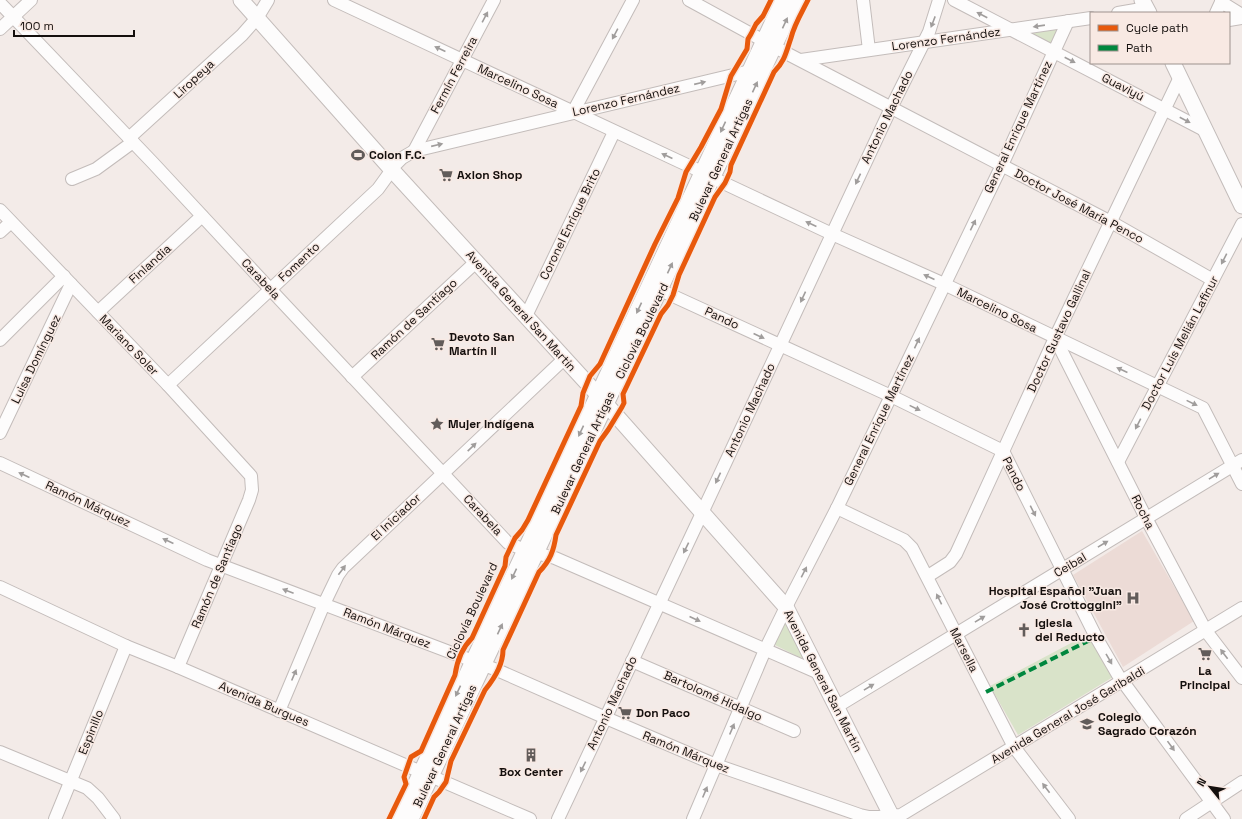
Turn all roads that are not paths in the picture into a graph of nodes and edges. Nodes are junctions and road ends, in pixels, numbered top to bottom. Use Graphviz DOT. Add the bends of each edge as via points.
graph roads {
  1 [pos="31,0"];
  2 [pos="241,0"];
  3 [pos="268,0"];
  4 [pos="334,0"];
  5 [pos="494,0"];
  6 [pos="633,0"];
  7 [pos="689,0"];
  8 [pos="783,0"];
  9 [pos="796,0"];
  10 [pos="862,0"];
  11 [pos="940,0"];
  12 [pos="954,0"];
  13 [pos="1222,1"];
  14 [pos="0,3"];
  15 [pos="1146,7"];
  16 [pos="1123,12"];
  17 [pos="1216,12"];
  18 [pos="1242,14"];
  19 [pos="13,17"];
  20 [pos="257,18"];
  21 [pos="1090,18"];
  22 [pos="1242,18"];
  23 [pos="1230,20"];
  24 [pos="1068,21"];
  25 [pos="0,29"];
  26 [pos="1010,30"];
  27 [pos="923,43"];
  28 [pos="769,44"];
  29 [pos="869,50"];
  30 [pos="1054,52"];
  31 [pos="462,60"];
  32 [pos="801,60"];
  33 [pos="1174,64"];
  34 [pos="750,71"];
  35 [pos="1180,77"];
  36 [pos="891,108"];
  37 [pos="1165,109"];
  38 [pos="573,112"];
  39 [pos="1206,131"];
  40 [pos="614,132"];
  41 [pos="131,140"];
  42 [pos="414,151"];
  43 [pos="1002,165"];
  44 [pos="392,170"];
  45 [pos="707,175"];
  46 [pos="72,179"];
  47 [pos="1242,206"];
  48 [pos="0,210"];
  49 [pos="202,216"];
  50 [pos="11,222"];
  51 [pos="1111,222"];
  52 [pos="1242,224"];
  53 [pos="0,232"];
  54 [pos="832,234"];
  55 [pos="477,261"];
  56 [pos="68,280"];
  57 [pos="1213,280"];
  58 [pos="944,284"];
  59 [pos="270,289"];
  60 [pos="660,290"];
  61 [pos="98,312"];
  62 [pos="526,316"];
  63 [pos="1055,338"];
  64 [pos="0,340"];
  65 [pos="780,345"];
  66 [pos="564,359"];
  67 [pos="352,377"];
  68 [pos="168,385"];
  69 [pos="1157,386"];
  70 [pos="891,396"];
  71 [pos="602,400"];
  72 [pos="0,433"];
  73 [pos="1003,451"];
  74 [pos="1118,462"];
  75 [pos="1237,462"];
  76 [pos="0,463"];
  77 [pos="444,474"];
  78 [pos="252,484"];
  79 [pos="1242,484"];
  80 [pos="837,508"];
  81 [pos="702,513"];
  82 [pos="1146,518"];
  83 [pos="530,552"];
  84 [pos="222,565"];
  85 [pos="1062,569"];
  86 [pos="928,576"];
  87 [pos="0,588"];
  88 [pos="659,603"];
  89 [pos="324,604"];
  90 [pos="786,607"];
  91 [pos="1242,608"];
  92 [pos="1206,631"];
  93 [pos="956,634"];
  94 [pos="126,646"];
  95 [pos="765,650"];
  96 [pos="632,661"];
  97 [pos="478,662"];
  98 [pos="178,667"];
  99 [pos="819,673"];
  100 [pos="1242,678"];
  101 [pos="1123,681"];
  102 [pos="836,707"];
  103 [pos="741,708"];
  104 [pos="279,711"];
  105 [pos="606,718"];
  106 [pos="794,731"];
  107 [pos="1014,747"];
  108 [pos="0,752"];
  109 [pos="716,765"];
  110 [pos="426,774"];
  111 [pos="71,781"];
  112 [pos="1242,782"];
  113 [pos="1212,802"];
  114 [pos="892,818"];
  115 [pos="55,819"];
  116 [pos="114,819"];
  117 [pos="399,819"];
  118 [pos="411,819"];
  119 [pos="530,819"];
  120 [pos="558,819"];
  121 [pos="693,819"];
  122 [pos="1069,819"];
  123 [pos="1186,819"];
  124 [pos="1224,819"];
  1 -- 19 [label="street"];
  2 -- 20 [label="main road, Avenida General San Martín"];
  3 -- 20 [label="street, Liropeya"];
  31 -- 4 [label="street, Marcelino Sosa, one-way"];
  31 -- 5 [label="street, Fermín Ferreira, one-way"];
  6 -- 38 [label="street, one-way"];
  7 -- 28 [label="street, Doctor José María Penco"];
  8 -- 28 [label="main road, Bulevar General Artigas"];
  28 -- 9 [label="main road, Bulevar General Artigas, one-way"];
  10 -- 29 [label="street"];
  11 -- 27 [label="street, Antonio Machado, one-way"];
  26 -- 12 [label="street, Guaviyú, one-way"];
  13 -- 17 [label="street"];
  13 -- 18 [label="street"];
  14 -- 19 [label="street, Carabela"];
  15 -- 16 [label="street"];
  19 -- 25 [label="street"];
  19 -- 41 [label="street, Carabela"];
  20 -- 41 [label="street, Liropeya"];
  20 -- 44 [label="main road, Avenida General San Martín"];
  21 -- 24 [label="street, Lorenzo Fernández"];
  22 -- 23 [label="street"];
  24 -- 26 [label="street, Lorenzo Fernández, one-way"];
  24 -- 30 [label="street, General Enrique Martínez"];
  26 -- 27 [label="street, Lorenzo Fernández"];
  26 -- 30 [label="street, Guaviyú"];
  27 -- 29 [label="street, Lorenzo Fernández"];
  27 -- 36 [label="street, Antonio Machado"];
  28 -- 32 [label="street, Doctor José María Penco"];
  28 -- 34 [label="main road, Bulevar General Artigas"];
  45 -- 28 [label="main road, Bulevar General Artigas, one-way"];
  29 -- 32 [label="street, Lorenzo Fernández"];
  30 -- 37 [label="street, Guaviyú, one-way"];
  30 -- 43 [label="street, General Enrique Martínez"];
  31 -- 38 [label="street, Marcelino Sosa"];
  31 -- 42 [label="street, Fermín Ferreira"];
  32 -- 36 [label="street, Doctor José María Penco"];
  33 -- 35 [label="main road"];
  38 -- 34 [label="street, Lorenzo Fernández, one-way"];
  34 -- 45 [label="main road, Bulevar General Artigas, one-way"];
  35 -- 37 [label="street, Doctor Gustavo Gallinal"];
  35 -- 39 [label="main road"];
  36 -- 43 [label="street, Doctor José María Penco"];
  36 -- 54 [label="street, Antonio Machado, one-way"];
  37 -- 39 [label="street, Guaviyú, one-way"];
  37 -- 51 [label="street, Doctor Gustavo Gallinal"];
  38 -- 40 [label="street, Marcelino Sosa"];
  42 -- 38 [label="street, Lorenzo Fernández, one-way"];
  39 -- 47 [label="main road"];
  45 -- 40 [label="street, Marcelino Sosa, one-way"];
  40 -- 62 [label="street, Coronel Enrique Brito"];
  41 -- 46 [label="street, Liropeya" via="96,169"];
  41 -- 49 [label="street, Carabela"];
  42 -- 44 [label="street, Lorenzo Fernández" via="402,158"];
  43 -- 51 [label="street, Doctor José María Penco"];
  58 -- 43 [label="street, General Enrique Martínez, one-way"];
  44 -- 55 [label="main road, Avenida General San Martín"];
  44 -- 59 [label="street, Fomento" via="378,189"];
  54 -- 45 [label="street, Marcelino Sosa, one-way"];
  60 -- 45 [label="main road, Bulevar General Artigas, one-way"];
  45 -- 71 [label="main road, Bulevar General Artigas, one-way"];
  48 -- 50 [label="street, Mariano Soler"];
  49 -- 59 [label="street, Carabela"];
  49 -- 61 [label="street, Finlandia"];
  50 -- 53 [label="street"];
  50 -- 56 [label="street, Mariano Soler"];
  51 -- 57 [label="street, Doctor José María Penco"];
  51 -- 63 [label="street, Doctor Gustavo Gallinal"];
  52 -- 57 [label="street, Doctor Luis Melián Lafinur, one-way"];
  58 -- 54 [label="street, Marcelino Sosa, one-way"];
  54 -- 65 [label="street, Antonio Machado, one-way"];
  55 -- 62 [label="main road, Avenida General San Martín"];
  55 -- 67 [label="street, Ramón de Santiago"];
  56 -- 61 [label="street, Mariano Soler"];
  56 -- 64 [label="street"];
  56 -- 72 [label="street, Luisa Domínguez"];
  57 -- 69 [label="street, Doctor Luis Melián Lafinur"];
  58 -- 63 [label="street, Marcelino Sosa"];
  70 -- 58 [label="street, General Enrique Martínez, one-way"];
  59 -- 67 [label="street, Carabela"];
  59 -- 68 [label="street, Fomento"];
  60 -- 65 [label="street, Pando, one-way"];
  60 -- 71 [label="main road, Bulevar General Artigas"];
  61 -- 68 [label="street, Mariano Soler"];
  62 -- 66 [label="main road, Avenida General San Martín"];
  69 -- 63 [label="street, Marcelino Sosa, one-way"];
  63 -- 73 [label="street, Doctor Gustavo Gallinal"];
  63 -- 74 [label="street, Rocha"];
  65 -- 70 [label="street, Pando"];
  65 -- 81 [label="street, Antonio Machado, one-way"];
  66 -- 71 [label="main road, Avenida General San Martín"];
  77 -- 66 [label="street, El Iniciador, one-way"];
  67 -- 77 [label="street, Carabela"];
  68 -- 78 [label="street, Mariano Soler" via="249,474"];
  69 -- 74 [label="street, Doctor Luis Melián Lafinur, one-way"];
  69 -- 75 [label="street, Marcelino Sosa, one-way" via="1203,408"];
  70 -- 73 [label="street, Pando, one-way"];
  70 -- 80 [label="street, General Enrique Martínez"];
  71 -- 81 [label="main road, Avenida General San Martín"];
  71 -- 83 [label="main road, Bulevar General Artigas"];
  73 -- 85 [label="street, Pando, one-way"];
  73 -- 86 [label="street, Doctor Gustavo Gallinal" via="956,554 950,562"];
  74 -- 82 [label="street, Rocha"];
  75 -- 79 [label="street, Marcelino Sosa"];
  82 -- 75 [label="street, Ceibal, one-way"];
  84 -- 76 [label="street, Ramón Márquez, one-way"];
  77 -- 83 [label="street, Carabela" via="508,543"];
  89 -- 77 [label="street, El Iniciador, one-way" via="338,575 348,562"];
  78 -- 84 [label="street, Ramón de Santiago" via="249,500"];
  80 -- 86 [label="street, Marsella" via="904,540 912,548"];
  90 -- 80 [label="street, General Enrique Martínez, one-way"];
  81 -- 88 [label="street, Antonio Machado, one-way"];
  81 -- 90 [label="main road, Avenida General San Martín"];
  85 -- 82 [label="street, Ceibal, one-way"];
  82 -- 92 [label="street, Rocha"];
  83 -- 88 [label="street, Carabela" via="555,558"];
  83 -- 97 [label="main road, Bulevar General Artigas"];
  89 -- 84 [label="street, Ramón Márquez, one-way"];
  84 -- 98 [label="street, Ramón de Santiago"];
  93 -- 85 [label="street, Ceibal, one-way"];
  85 -- 101 [label="street, Pando, one-way" via="1096,637"];
  93 -- 86 [label="street, Marsella, one-way"];
  87 -- 94 [label="street, Avenida Burgues"];
  88 -- 95 [label="street, Carabela, one-way"];
  88 -- 96 [label="street, Antonio Machado"];
  89 -- 97 [label="street, Ramón Márquez"];
  104 -- 89 [label="street, El Iniciador, one-way"];
  90 -- 95 [label="street, General Enrique Martínez"];
  90 -- 99 [label="main road, Avenida General San Martín"];
  91 -- 92 [label="street, Avenida General José Garibaldi"];
  100 -- 92 [label="street, Rocha, one-way"];
  92 -- 101 [label="street, Avenida General José Garibaldi"];
  102 -- 93 [label="street, Ceibal, one-way"];
  93 -- 107 [label="street, Marsella"];
  94 -- 98 [label="street, Avenida Burgues"];
  94 -- 111 [label="street, Espinillo"];
  95 -- 99 [label="street, Carabela"];
  95 -- 103 [label="street, General Enrique Martínez"];
  96 -- 103 [label="street, Bartolomé Hidalgo"];
  96 -- 105 [label="street, Antonio Machado"];
  97 -- 105 [label="street, Ramón Márquez"];
  97 -- 110 [label="main road, Bulevar General Artigas"];
  98 -- 104 [label="street, Avenida Burgues"];
  99 -- 102 [label="main road, Avenida General San Martín"];
  101 -- 107 [label="street, Avenida General José Garibaldi"];
  101 -- 113 [label="street, Pando, one-way"];
  102 -- 114 [label="main road, Avenida General San Martín"];
  103 -- 106 [label="street, Bartolomé Hidalgo"];
  109 -- 103 [label="street, General Enrique Martínez, one-way"];
  104 -- 110 [label="street, Avenida Burgues"];
  105 -- 109 [label="street, Ramón Márquez"];
  105 -- 120 [label="street, Antonio Machado, one-way"];
  107 -- 114 [label="street, Avenida General José Garibaldi"];
  122 -- 107 [label="street, Marsella, one-way"];
  108 -- 111 [label="street"];
  109 -- 114 [label="street, Ramón Márquez" via="860,815"];
  121 -- 109 [label="street, General Enrique Martínez, one-way"];
  110 -- 117 [label="main road, Bulevar General Artigas"];
  110 -- 118 [label="main road, Bulevar General Artigas"];
  110 -- 119 [label="street, Avenida Burgues"];
  111 -- 115 [label="street, Espinillo"];
  111 -- 116 [label="street" via="95,794"];
  112 -- 113 [label="street"];
  113 -- 123 [label="street"];
  113 -- 124 [label="street, Pando"];
}
